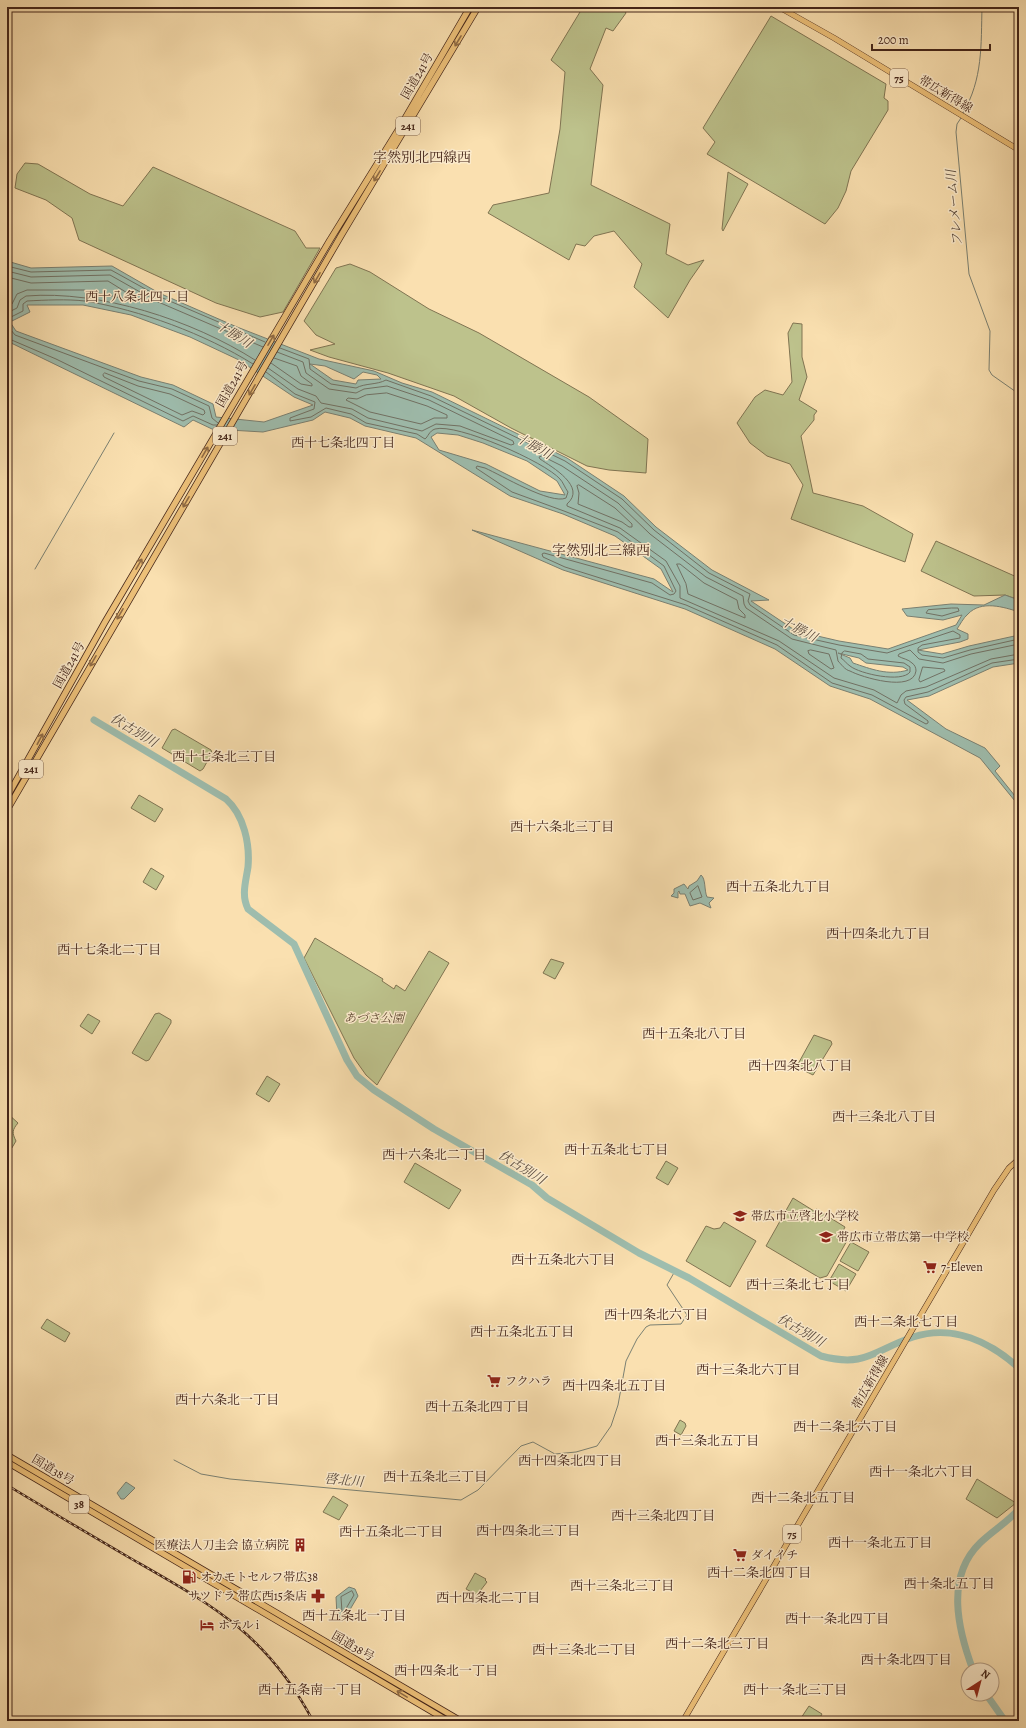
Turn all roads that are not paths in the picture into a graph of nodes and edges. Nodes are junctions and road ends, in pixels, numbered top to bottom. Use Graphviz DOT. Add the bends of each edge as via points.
graph roads {
  1 [pos="470,7"];
  2 [pos="478,7"];
  3 [pos="779,7"];
  4 [pos="1019,150"];
  5 [pos="7,797"];
  6 [pos="7,810"];
  7 [pos="1017,1161"];
  8 [pos="7,1455"];
  9 [pos="7,1462"];
  10 [pos="448,1721"];
  11 [pos="460,1721"];
  12 [pos="682,1721"];
  5 -- 1 [label="highway, 国道241号 / 241, one-way" via="105,622"];
  2 -- 6 [label="highway, 国道241号 / 241, one-way"];
  3 -- 4 [label="main road, 帯広新得線 / 75"];
  7 -- 12 [label="main road, 帯広新得線 / 75" via="994,1190"];
  8 -- 11 [label="highway, 国道38号 / 38"];
  10 -- 9 [label="highway, 国道38号 / 38, one-way"];
}
